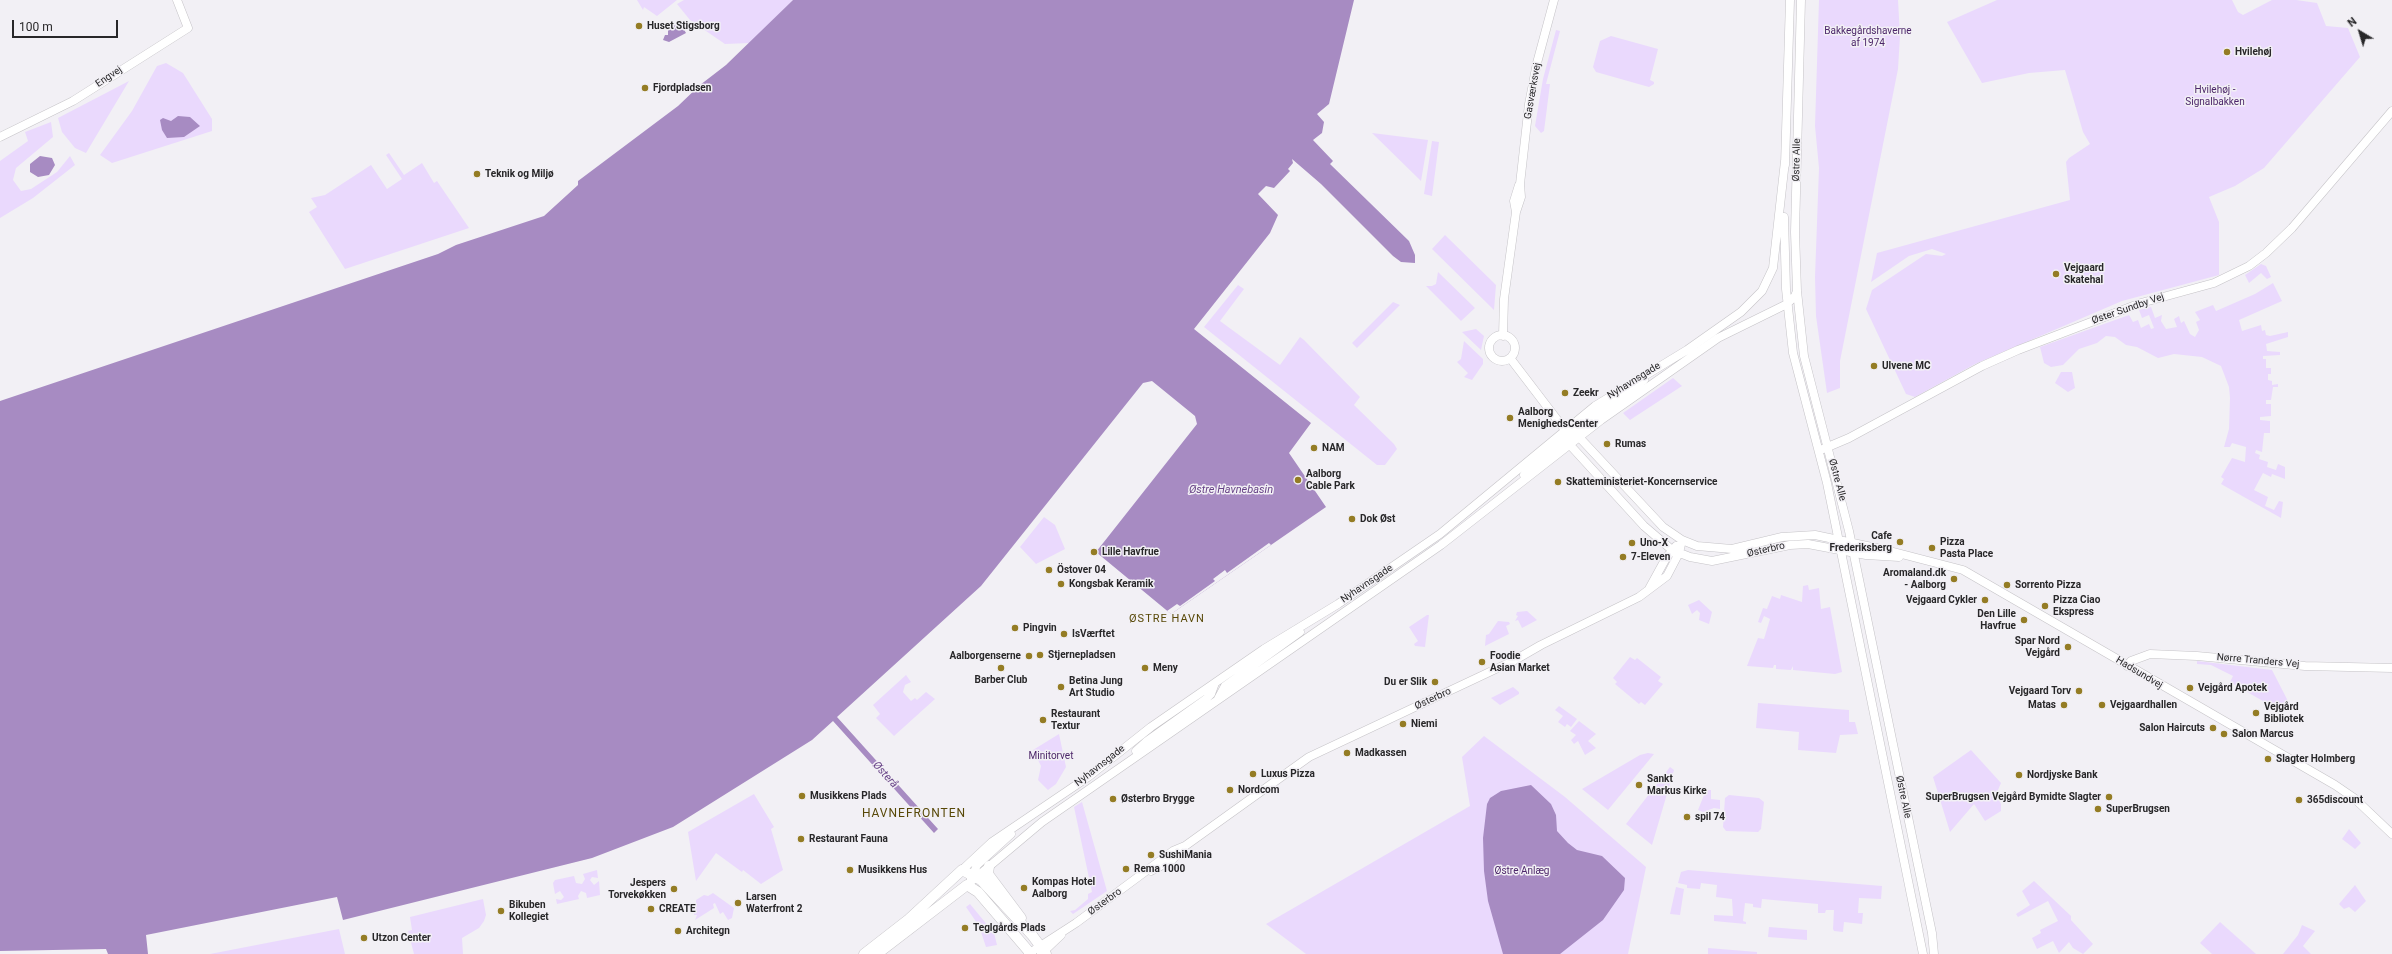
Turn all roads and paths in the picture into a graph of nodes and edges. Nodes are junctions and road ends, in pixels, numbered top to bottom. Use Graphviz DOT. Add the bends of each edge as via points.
graph roads {
  1 [pos="177,0"];
  2 [pos="1554,0"];
  3 [pos="1790,0"];
  4 [pos="1801,0"];
  5 [pos="2392,111"];
  6 [pos="0,137"];
  7 [pos="1785,161"];
  8 [pos="1797,291"];
  9 [pos="1787,304"];
  10 [pos="1502,336"];
  11 [pos="1687,350"];
  12 [pos="1510,358"];
  13 [pos="1564,430"];
  14 [pos="1576,435"];
  15 [pos="1570,445"];
  16 [pos="1828,447"];
  17 [pos="1819,450"];
  18 [pos="1490,508"];
  19 [pos="1839,539"];
  20 [pos="1682,540"];
  21 [pos="1851,542"];
  22 [pos="1841,549"];
  23 [pos="1676,551"];
  24 [pos="1853,552"];
  25 [pos="1916,558"];
  26 [pos="1316,618"];
  27 [pos="2127,666"];
  28 [pos="2392,668"];
  29 [pos="1215,683"];
  30 [pos="1218,699"];
  31 [pos="1115,771"];
  32 [pos="1036,812"];
  33 [pos="2392,834"];
  34 [pos="989,866"];
  35 [pos="962,870"];
  36 [pos="971,880"];
  37 [pos="913,928"];
  38 [pos="1032,935"];
  39 [pos="1043,951"];
  40 [pos="864,954"];
  41 [pos="877,954"];
  42 [pos="1030,954"];
  43 [pos="1923,954"];
  44 [pos="1934,954"];
  1 -- 6 [label="street, Engvej" via="188,28 73,101"];
  2 -- 10 [label="street, Gasværksvej" via="1537,63 1520,184 1514,201 1516,212 1504,299"];
  3 -- 7 [label="street, Østre Alle"];
  4 -- 8 [label="street, Østre Alle" via="1795,232"];
  5 -- 16 [label="street, Øster Sundby Vej" via="2292,228 2249,266 2214,283 2141,302 2018,350 1982,366"];
  7 -- 9 [label="street, Østre Alle" via="1784,238"];
  7 -- 11 [label="street, Nyhavnsgade" via="1775,261 1766,284 1741,312"];
  8 -- 9 [label="street, Nyhavnsgade"];
  8 -- 16 [label="street, Østre Alle" via="1804,356"];
  9 -- 14 [label="street, Nyhavnsgade" via="1718,338"];
  9 -- 17 [label="street, Østre Alle" via="1793,353"];
  10 -- 12 [label="street" via="1510,339 1515,346"];
  10 -- 12 [label="street" via="1493,339 1490,352 1499,360"];
  11 -- 13 [label="street, Nyhavnsgade" via="1617,391"];
  11 -- 14 [label="street"];
  12 -- 13 [label="street"];
  13 -- 14 [label="street"];
  13 -- 15 [label="street"];
  13 -- 18 [label="street" via="1561,442"];
  13 -- 26 [label="street, Nyhavnsgade" via="1440,534"];
  14 -- 15 [label="street, Nyhavnsgade"];
  14 -- 20 [label="street" via="1657,521"];
  15 -- 18 [label="street, Nyhavnsgade"];
  15 -- 23 [label="street" via="1644,526"];
  16 -- 17 [label="street, Øster Sundby Vej"];
  16 -- 21 [label="street, Østre Alle"];
  17 -- 19 [label="street, Østre Alle"];
  18 -- 30 [label="street, Nyhavnsgade" via="1441,545"];
  19 -- 20 [label="street, Østerbro" via="1821,535 1797,535 1732,549 1697,546"];
  19 -- 21 [label="street, Østerbro"];
  19 -- 22 [label="street, Østre Alle"];
  20 -- 23 [label="street, Østerbro"];
  21 -- 24 [label="street, Østre Alle"];
  21 -- 25 [label="street, Hadsundvej"];
  22 -- 23 [label="street, Østerbro" via="1800,544 1712,561 1696,559"];
  22 -- 24 [label="street, Østerbro"];
  22 -- 43 [label="street, Østre Alle"];
  23 -- 39 [label="street, Østerbro" via="1648,591 1541,644 1515,660 1309,757 1185,846 1163,867 1146,873 1065,931"];
  24 -- 25 [label="street, Hadsundvej"];
  24 -- 44 [label="street, Østre Alle" via="1932,933"];
  25 -- 27 [label="street, Hadsundvej" via="1963,570"];
  26 -- 29 [label="street, Nyhavnsgade"];
  26 -- 30 [label="street" via="1290,641 1225,686"];
  27 -- 28 [label="street, Nørre Tranders Vej" via="2131,661 2150,654 2305,666"];
  27 -- 33 [label="street, Hadsundvej" via="2335,785 2354,798"];
  29 -- 31 [label="street" via="1206,699 1147,741"];
  29 -- 32 [label="street, Nyhavnsgade" via="1134,739 1088,777"];
  30 -- 31 [label="street, Nyhavnsgade"];
  31 -- 34 [label="street, Nyhavnsgade" via="1026,834"];
  32 -- 35 [label="street, Nyhavnsgade" via="992,842"];
  32 -- 36 [label="street" via="981,861"];
  34 -- 36 [label="street, Nyhavnsgade"];
  34 -- 38 [label="main road" via="988,874 1009,899"];
  35 -- 36 [label="main road"];
  35 -- 37 [label="main road" via="956,885"];
  35 -- 40 [label="main road, Nyhavnsgade" via="909,920"];
  36 -- 37 [label="main road, Nyhavnsgade"];
  36 -- 38 [label="main road"];
  36 -- 42 [label="main road" via="978,892"];
  37 -- 41 [label="main road, Nyhavnsgade"];
  38 -- 39 [label="main road"];
  39 -- 42 [label="street, Østerbro"];
}
